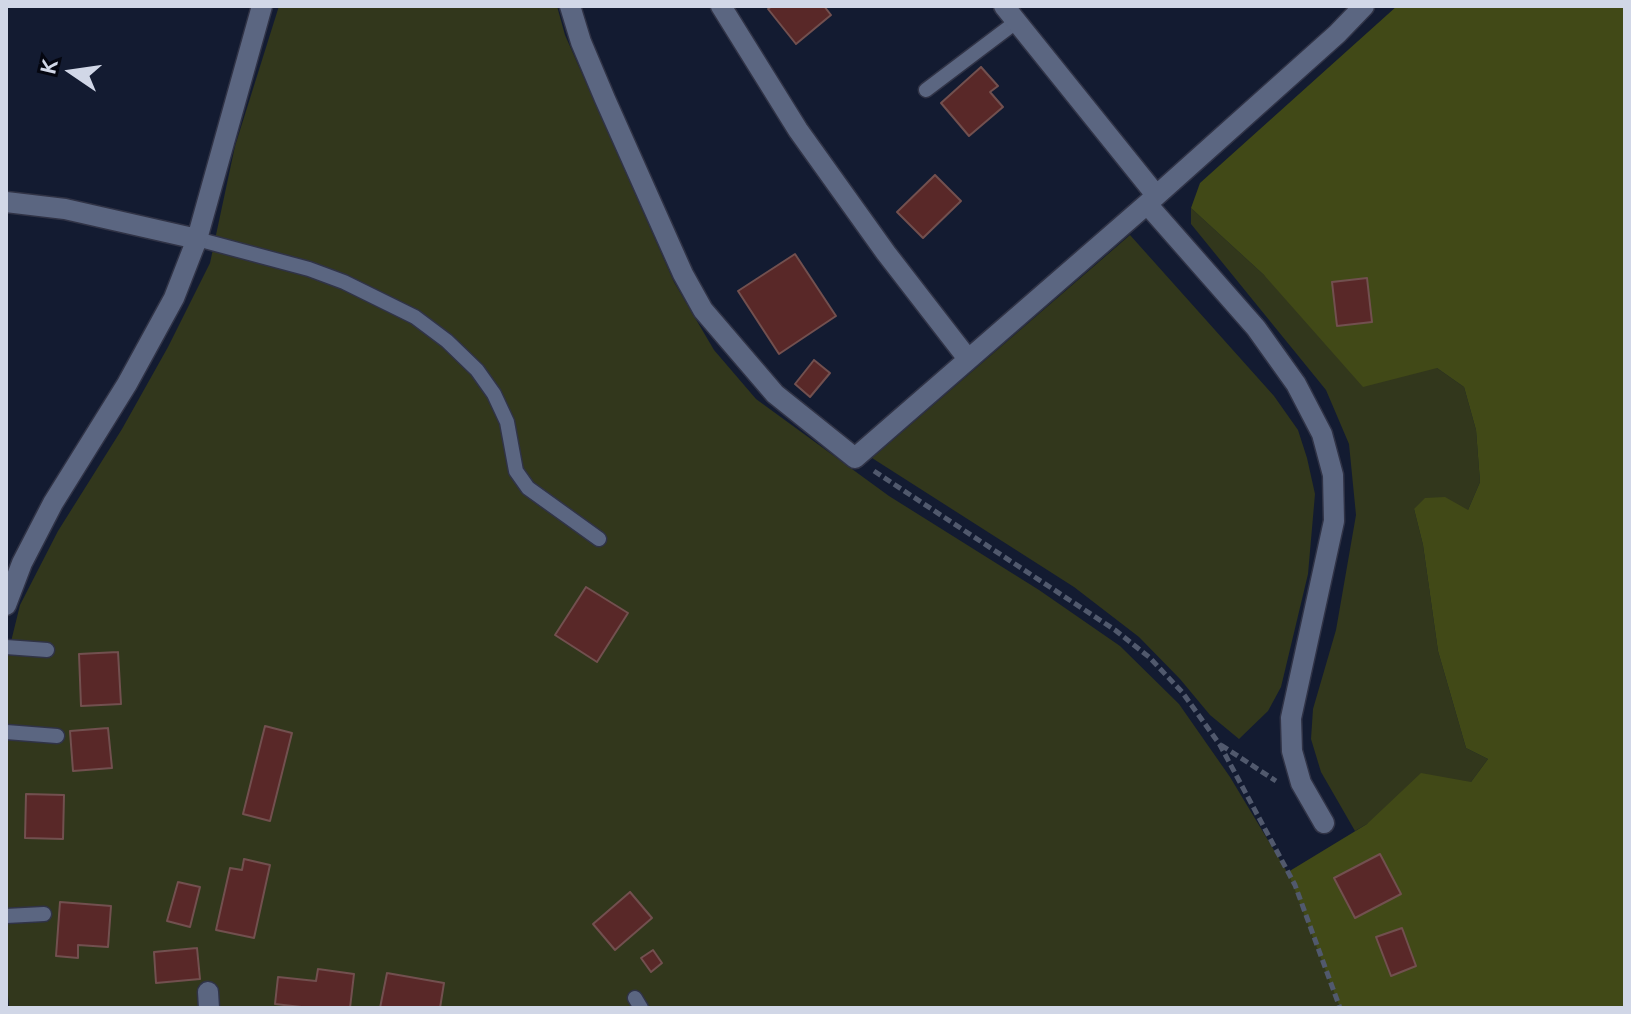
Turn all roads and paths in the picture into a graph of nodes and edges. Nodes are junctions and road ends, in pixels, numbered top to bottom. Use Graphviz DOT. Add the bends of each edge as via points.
graph roads {
  1 [pos="262,6"];
  2 [pos="570,6"];
  3 [pos="721,6"];
  4 [pos="1364,6"];
  5 [pos="1010,14"];
  6 [pos="926,90"];
  7 [pos="1152,200"];
  8 [pos="6,202"];
  9 [pos="197,239"];
  10 [pos="968,359"];
  11 [pos="855,458"];
  12 [pos="599,539"];
  13 [pos="6,605"];
  14 [pos="6,647"];
  15 [pos="47,650"];
  16 [pos="6,732"];
  17 [pos="57,736"];
  18 [pos="1220,745"];
  19 [pos="1279,783"];
  20 [pos="1324,823"];
  21 [pos="44,914"];
  22 [pos="6,916"];
  23 [pos="1340,1008"];
  1 -- 9 [label="street"];
  2 -- 11 [label="street" via="605,99 703,310 775,394"];
  3 -- 10 [label="street" via="798,130"];
  4 -- 7 [label="street"];
  5 -- 6 [label="lane"];
  5 -- 7 [label="street"];
  7 -- 10 [label="street"];
  7 -- 20 [label="street" via="1256,328 1296,384 1322,434 1333,475 1334,521 1291,729 1301,783"];
  8 -- 9 [label="street" via="65,209"];
  9 -- 12 [label="lane" via="309,269 415,317 477,370 494,394 507,422 516,471 528,488"];
  9 -- 13 [label="street" via="155,336 47,514"];
  10 -- 11 [label="street"];
  11 -- 18 [label="path" via="1115,630 1182,692"];
  14 -- 15 [label="lane"];
  16 -- 17 [label="lane"];
  18 -- 19 [label="path"];
  18 -- 23 [label="path" via="1295,885"];
  21 -- 22 [label="lane"];
}
